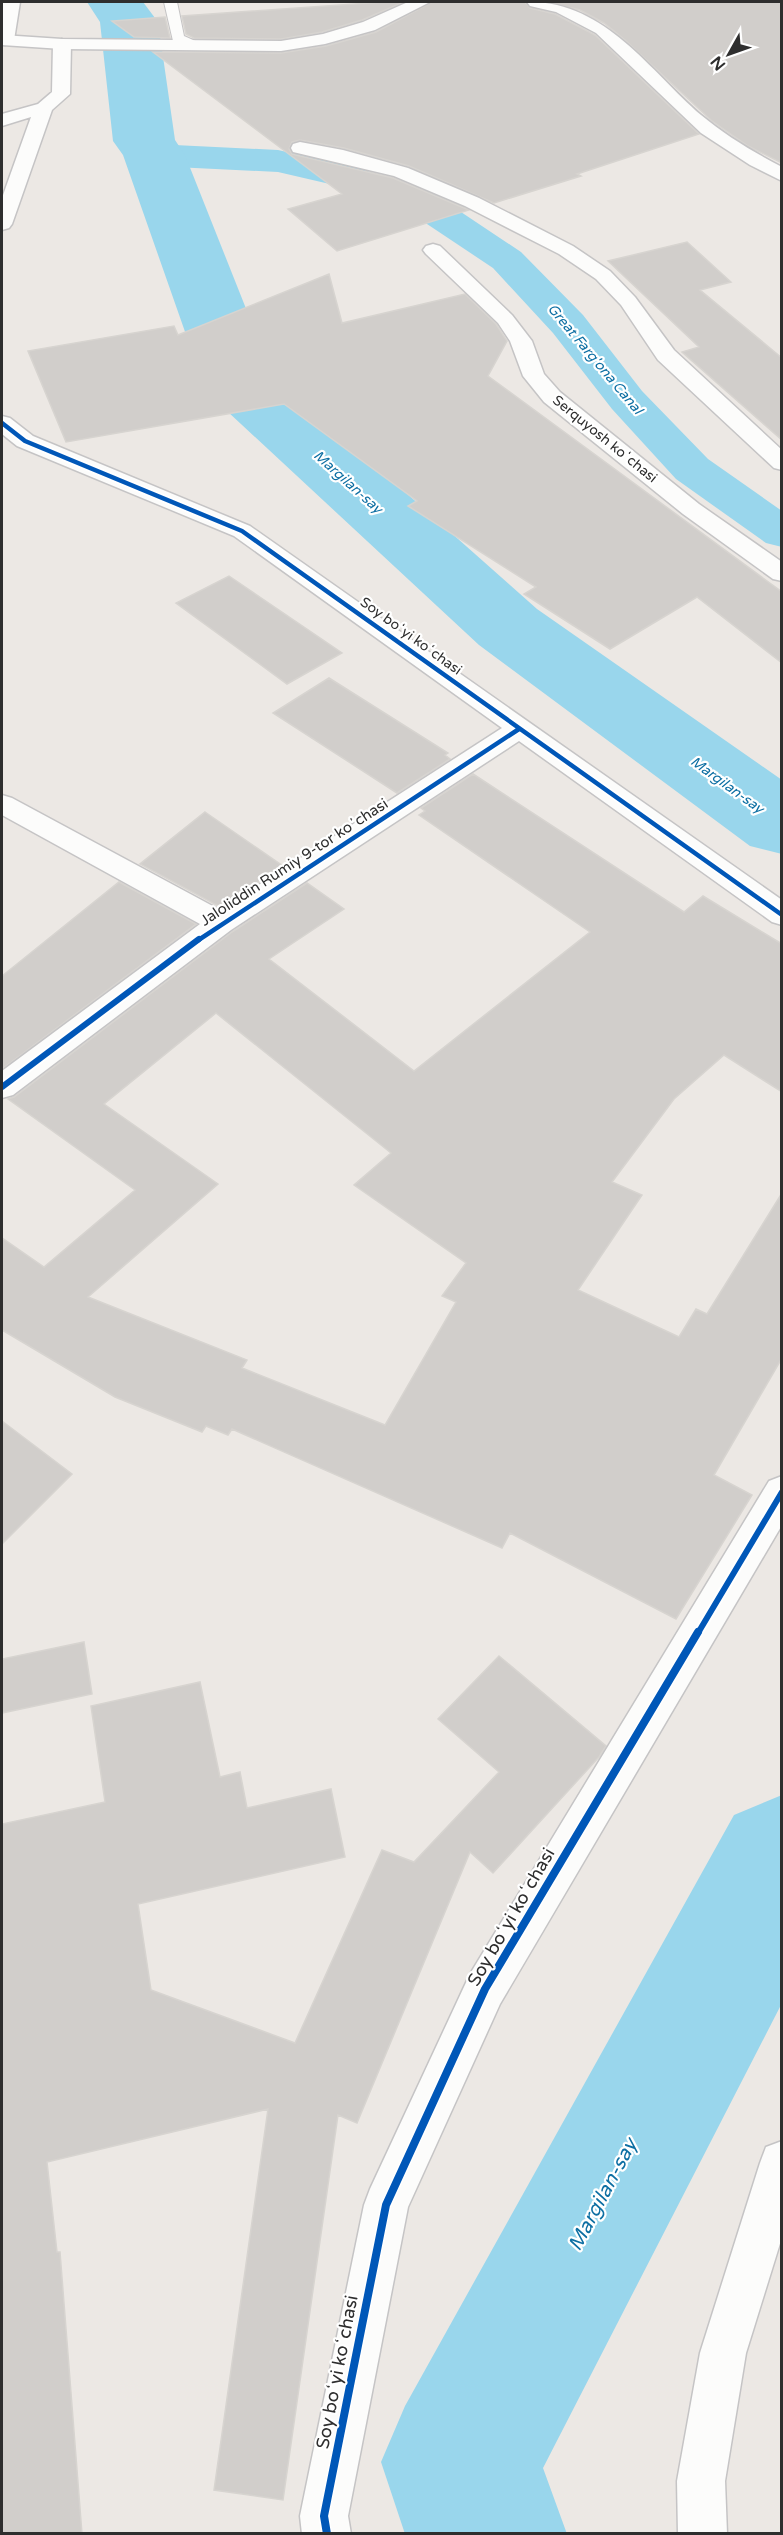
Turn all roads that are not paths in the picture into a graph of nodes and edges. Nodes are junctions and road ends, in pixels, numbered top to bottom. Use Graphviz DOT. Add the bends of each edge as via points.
graph roads {
  1 [pos="11,2"];
  2 [pos="171,2"];
  3 [pos="421,2"];
  4 [pos="536,2"];
  5 [pos="3,40"];
  6 [pos="62,44"];
  7 [pos="197,47"];
  8 [pos="44,108"];
  9 [pos="2,120"];
  10 [pos="300,148"];
  11 [pos="782,175"];
  12 [pos="2,224"];
  13 [pos="433,250"];
  14 [pos="2,423"];
  15 [pos="782,464"];
  16 [pos="782,574"];
  17 [pos="519,729"];
  18 [pos="2,804"];
  19 [pos="782,915"];
  20 [pos="221,923"];
  21 [pos="2,1088"];
  22 [pos="782,1492"];
  23 [pos="782,2163"];
  24 [pos="327,2534"];
  25 [pos="703,2534"];
  1 -- 5 [label="street"];
  2 -- 7 [label="lane" via="178,38"];
  3 -- 7 [label="street" via="369,26 325,39 281,46"];
  4 -- 11 [label="street" via="583,15 611,35 687,112 746,156"];
  5 -- 6 [label="street"];
  6 -- 7 [label="street"];
  6 -- 8 [label="street" via="60,94"];
  8 -- 9 [label="street"];
  8 -- 12 [label="street"];
  10 -- 15 [label="street" via="401,172 472,202 566,250 603,275 628,301 666,355"];
  13 -- 16 [label="street, Serquyosh koʻchasi" via="505,319 521,341 534,376 552,397 691,509"];
  14 -- 17 [label="street, Soy boʻyi koʻchasi" via="25,441 242,531"];
  17 -- 19 [label="street, Soy boʻyi koʻchasi"];
  17 -- 20 [label="street, Jaloliddin Rumiy 9-tor koʼchasi"];
  18 -- 20 [label="street, Jaloliddin Rumiy 9-tor koʼchasi"];
  20 -- 21 [label="street, Jaloliddin Rumiy 9-tor koʼchasi"];
  22 -- 24 [label="street, Soy boʻyi koʻchasi" via="484,1989 386,2205 324,2517"];
  23 -- 25 [label="street" via="723,2353 701,2481"];
}
